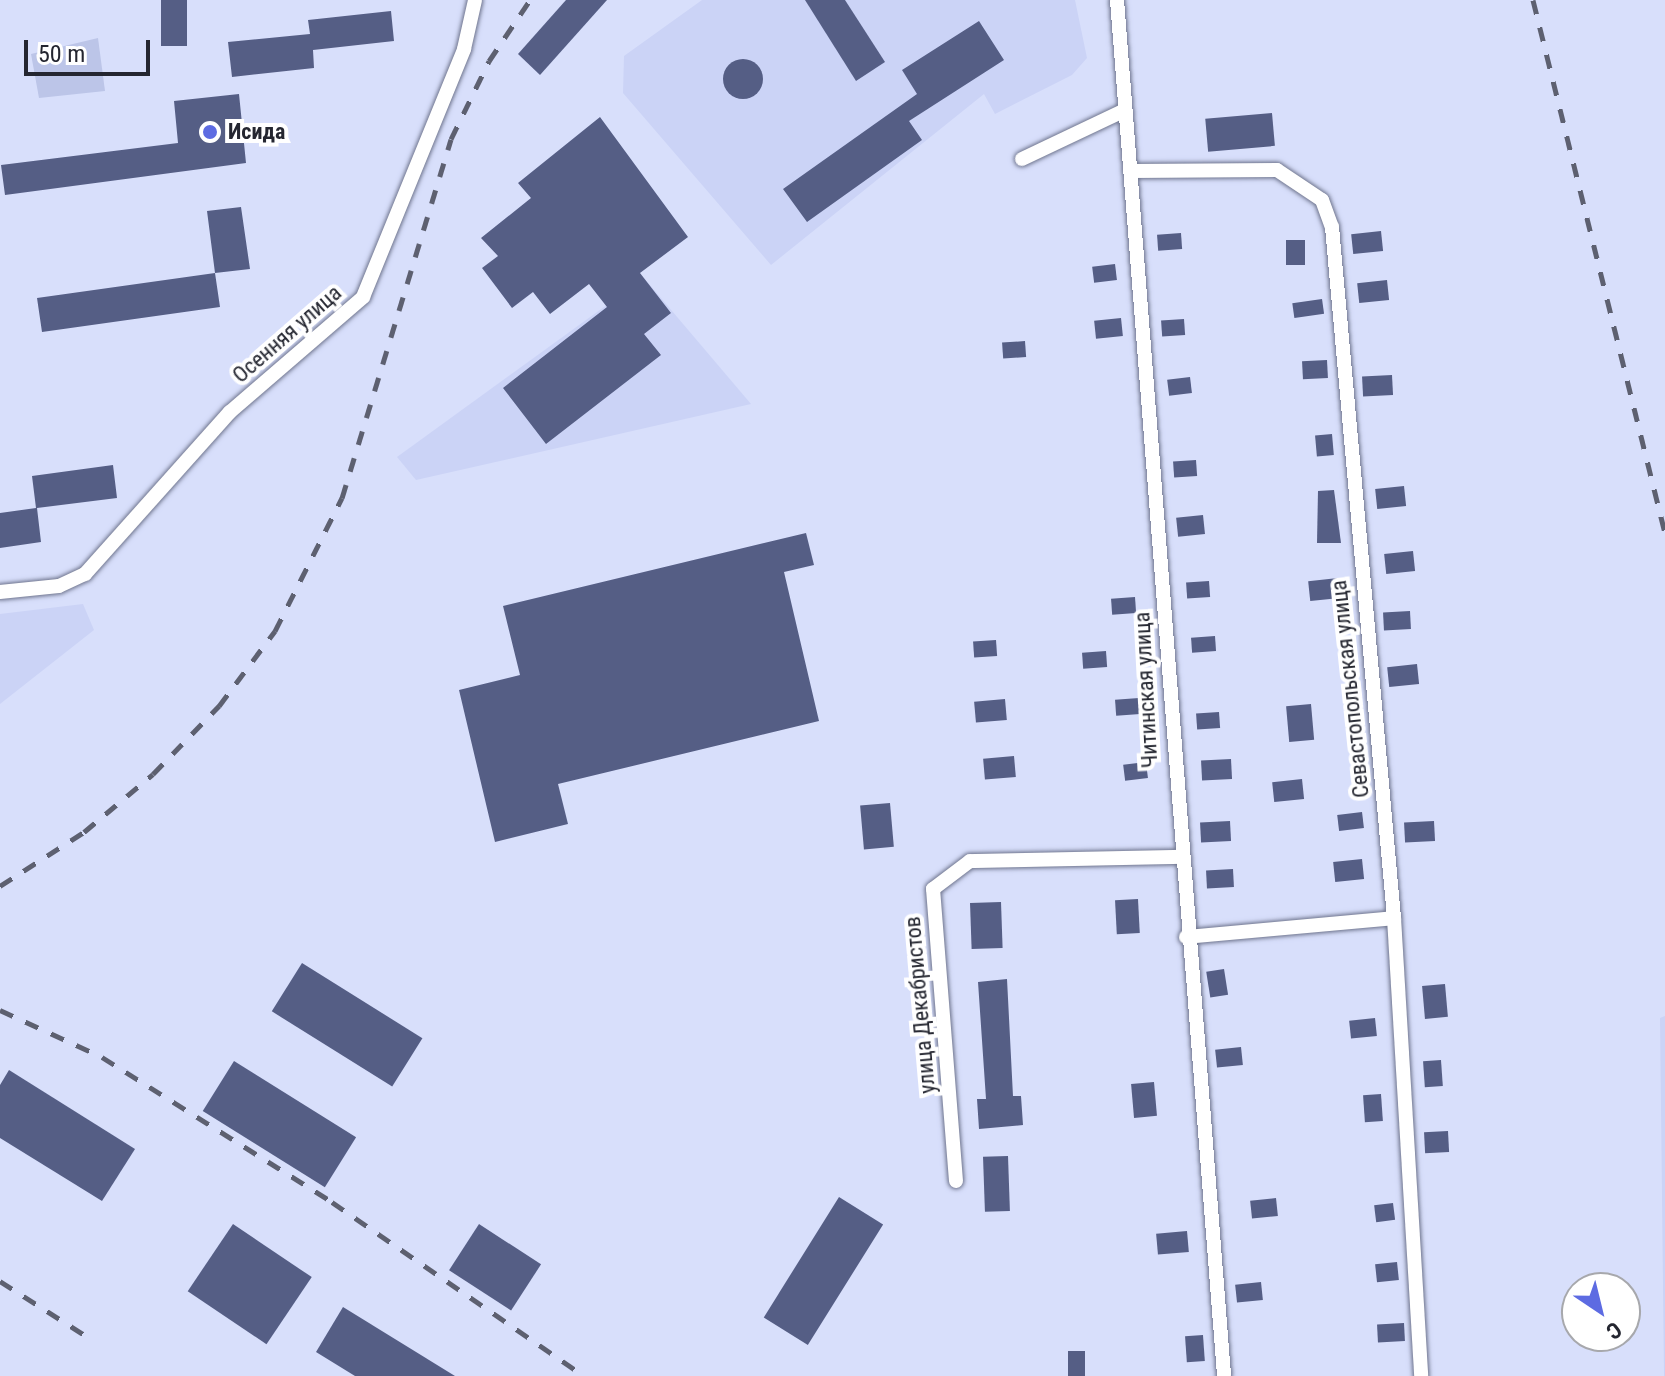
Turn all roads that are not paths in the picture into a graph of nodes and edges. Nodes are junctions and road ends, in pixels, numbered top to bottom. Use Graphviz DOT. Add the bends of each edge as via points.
graph roads {
  1 [pos="475,0"];
  2 [pos="1117,0"];
  3 [pos="1125,110"];
  4 [pos="1022,159"];
  5 [pos="1131,171"];
  6 [pos="0,592"];
  7 [pos="1178,857"];
  8 [pos="1394,918"];
  9 [pos="1186,937"];
  10 [pos="956,1181"];
  11 [pos="1224,1376"];
  12 [pos="1421,1376"];
  1 -- 6 [label="street, Осенняя улица" via="464,49 363,297 230,412 85,574 59,586"];
  2 -- 3 [label="street, Читинская улица"];
  3 -- 4 [label="street"];
  3 -- 5 [label="street, Читинская улица"];
  5 -- 7 [label="street, Читинская улица"];
  5 -- 8 [label="street, Севастопольская улица" via="1277,170 1322,200 1332,227"];
  7 -- 9 [label="street, Читинская улица"];
  7 -- 10 [label="street, улица Декабристов" via="970,861 933,889"];
  8 -- 9 [label="street"];
  8 -- 12 [label="street, Севастопольская улица"];
  9 -- 11 [label="street, Читинская улица"];
}
